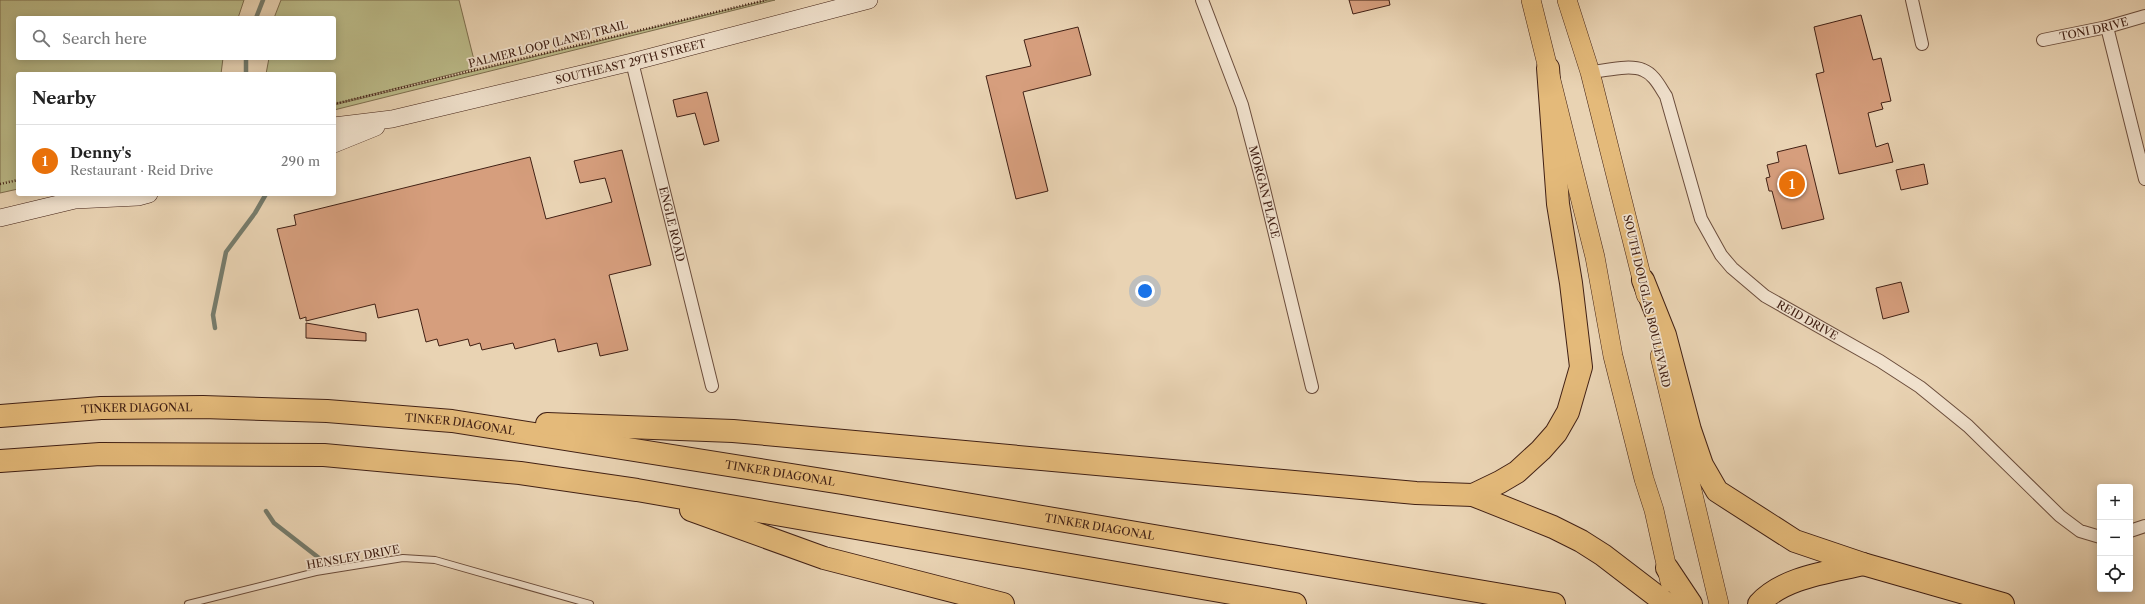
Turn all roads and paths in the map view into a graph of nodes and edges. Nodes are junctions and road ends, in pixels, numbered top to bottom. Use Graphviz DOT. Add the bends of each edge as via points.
graph roads {
  1 [pos="766,0"];
  2 [pos="869,0"];
  3 [pos="1202,0"];
  4 [pos="1531,0"];
  5 [pos="1567,0"];
  6 [pos="1912,0"];
  7 [pos="831,4"];
  8 [pos="2145,16"];
  9 [pos="2107,27"];
  10 [pos="2043,40"];
  11 [pos="1922,44"];
  12 [pos="632,62"];
  13 [pos="1548,68"];
  14 [pos="1590,72"];
  15 [pos="336,104"];
  16 [pos="392,119"];
  17 [pos="336,126"];
  18 [pos="336,143"];
  19 [pos="2145,179"];
  20 [pos="16,180"];
  21 [pos="0,184"];
  22 [pos="142,196"];
  23 [pos="80,197"];
  24 [pos="0,218"];
  25 [pos="1643,280"];
  26 [pos="712,386"];
  27 [pos="1312,388"];
  28 [pos="0,416"];
  29 [pos="452,421"];
  30 [pos="0,461"];
  31 [pos="637,490"];
  32 [pos="1473,495"];
  33 [pos="2145,526"];
  34 [pos="2133,530"];
  35 [pos="2097,535"];
  36 [pos="1863,564"];
  37 [pos="1667,568"];
  38 [pos="188,604"];
  39 [pos="590,604"];
  40 [pos="1003,604"];
  41 [pos="1295,604"];
  42 [pos="1554,604"];
  43 [pos="1667,604"];
  44 [pos="1674,604"];
  45 [pos="1691,604"];
  46 [pos="1719,604"];
  47 [pos="1759,604"];
  48 [pos="2004,604"];
  1 -- 15 [label="path, PALMER LOOP (LANE) TRAIL"];
  2 -- 7 [label="main road, SOUTHEAST 29TH STREET"];
  3 -- 27 [label="street, MORGAN PLACE" via="1242,105"];
  4 -- 13 [label="main road"];
  5 -- 14 [label="main road, SOUTH DOUGLAS BOULEVARD"];
  6 -- 11 [label="street"];
  7 -- 12 [label="main road, SOUTHEAST 29TH STREET"];
  8 -- 9 [label="street, TONI DRIVE"];
  9 -- 10 [label="street, TONI DRIVE"];
  9 -- 19 [label="street"];
  12 -- 16 [label="main road, SOUTHEAST 29TH STREET"];
  12 -- 26 [label="street, ENGLE ROAD"];
  13 -- 32 [label="highway" via="1558,204 1581,367 1568,412 1556,433 1517,472"];
  13 -- 37 [label="main road" via="1593,250 1613,356"];
  14 -- 25 [label="main road, SOUTH DOUGLAS BOULEVARD"];
  14 -- 35 [label="street, REID DRIVE" via="1629,68 1643,70 1658,83 1666,96 1702,219 1722,256 1747,283 1920,387 1968,426 2060,516 2080,531"];
  16 -- 17 [label="main road, SOUTHEAST 29TH STREET"];
  16 -- 18 [label="main road, SOUTHEAST 29TH STREET"];
  20 -- 21 [label="path"];
  22 -- 23 [label="main road"];
  23 -- 24 [label="main road"];
  25 -- 36 [label="highway" via="1666,335 1690,430 1700,458 1717,491 1795,540"];
  25 -- 46 [label="main road, SOUTH DOUGLAS BOULEVARD"];
  28 -- 29 [label="highway, TINKER DIAGONAL" via="101,408 203,406 327,411"];
  29 -- 32 [label="highway" via="733,431 1416,493"];
  29 -- 42 [label="highway, TINKER DIAGONAL" via="842,483"];
  30 -- 31 [label="highway" via="100,454 324,456 455,466"];
  31 -- 40 [label="highway" via="824,558"];
  31 -- 41 [label="highway"];
  32 -- 43 [label="highway" via="1535,519 1581,541"];
  33 -- 34 [label="street"];
  36 -- 47 [label="highway" via="1802,579 1782,588"];
  36 -- 48 [label="highway"];
  37 -- 44 [label="main road"];
  37 -- 45 [label="highway"];
  38 -- 39 [label="lane, HENSLEY DRIVE" via="316,572 403,558 435,560"];
}
